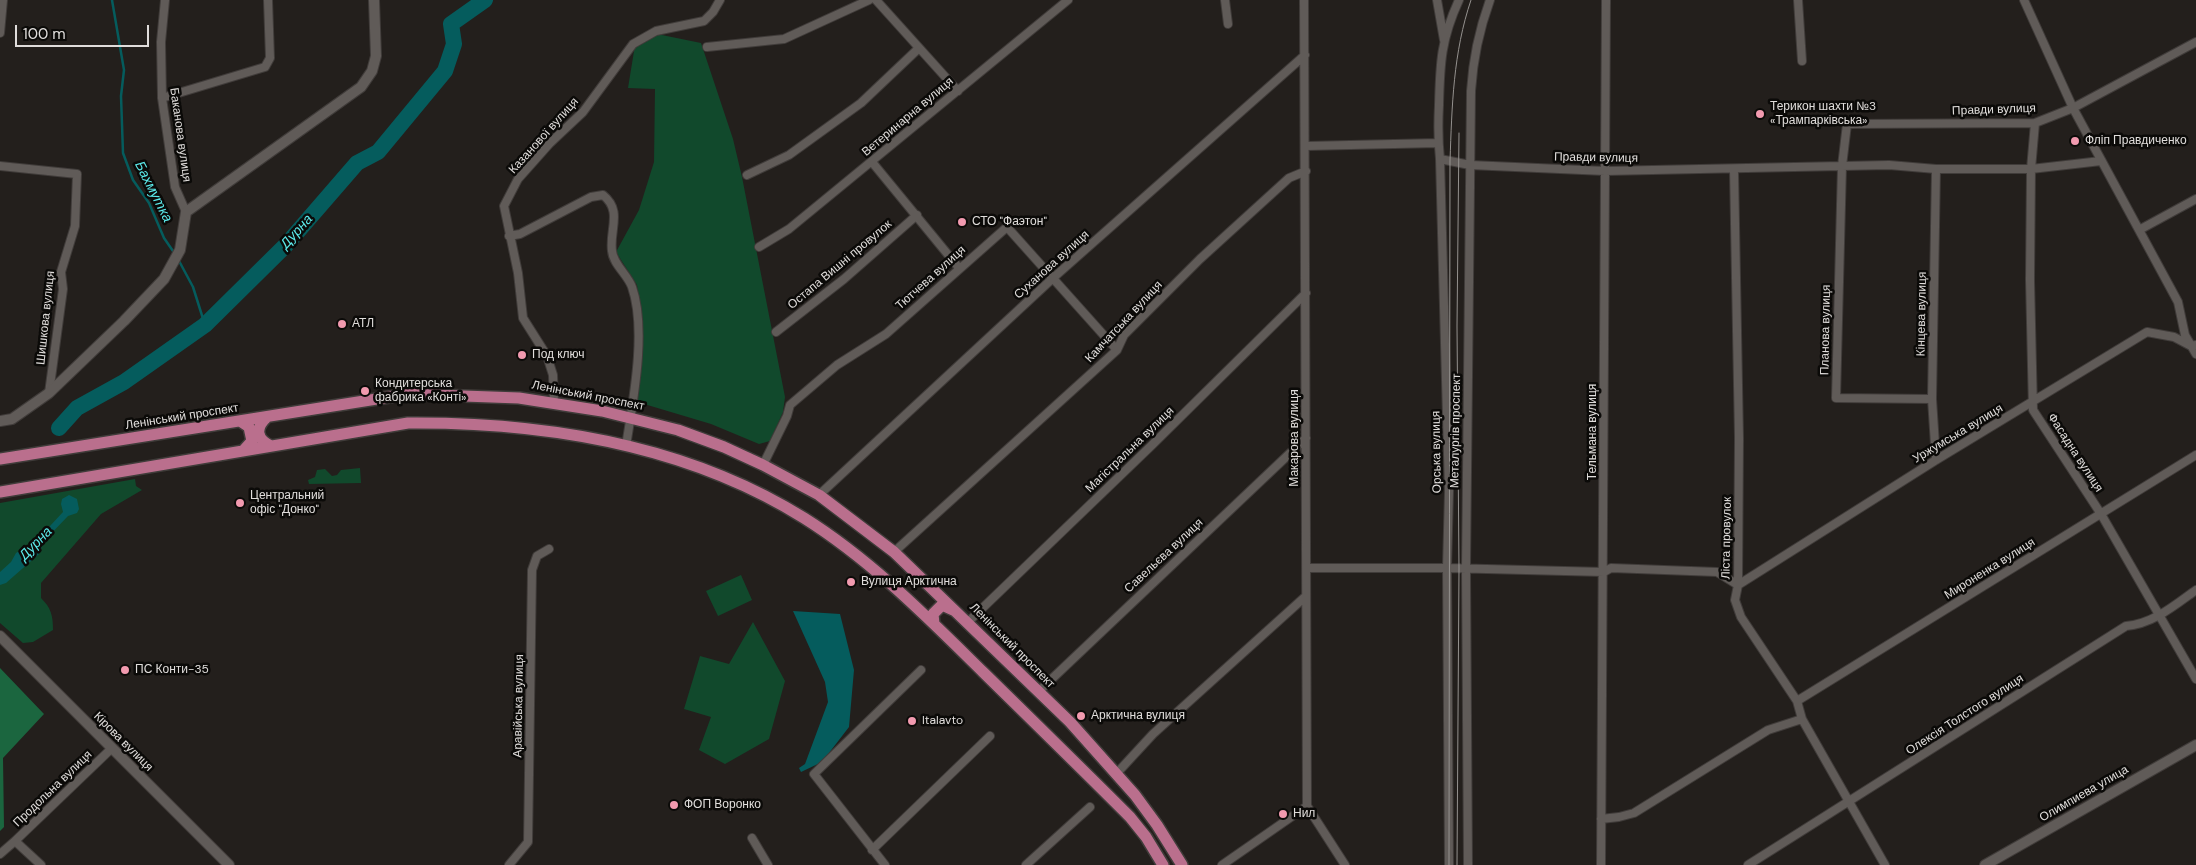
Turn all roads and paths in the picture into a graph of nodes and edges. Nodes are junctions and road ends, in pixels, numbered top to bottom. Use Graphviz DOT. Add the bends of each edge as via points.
graph roads {
  1 [pos="3,0"];
  2 [pos="164,0"];
  3 [pos="268,0"];
  4 [pos="374,0"];
  5 [pos="720,0"];
  6 [pos="869,0"];
  7 [pos="876,0"];
  8 [pos="1068,0"];
  9 [pos="1225,0"];
  10 [pos="1304,0"];
  11 [pos="1438,0"];
  12 [pos="1459,0"];
  13 [pos="1490,0"];
  14 [pos="1606,0"];
  15 [pos="1798,0"];
  16 [pos="2024,0"];
  17 [pos="1228,24"];
  18 [pos="0,33"];
  19 [pos="1444,40"];
  20 [pos="2196,42"];
  21 [pos="707,47"];
  22 [pos="919,48"];
  23 [pos="1305,55"];
  24 [pos="1802,61"];
  25 [pos="958,91"];
  26 [pos="162,98"];
  27 [pos="2073,108"];
  28 [pos="2035,123"];
  29 [pos="1438,143"];
  30 [pos="1306,146"];
  31 [pos="1440,160"];
  32 [pos="872,162"];
  33 [pos="2101,162"];
  34 [pos="1470,165"];
  35 [pos="0,166"];
  36 [pos="1842,166"];
  37 [pos="1936,169"];
  38 [pos="2031,169"];
  39 [pos="1734,170"];
  40 [pos="1306,171"];
  41 [pos="1605,171"];
  42 [pos="747,175"];
  43 [pos="2196,199"];
  44 [pos="186,212"];
  45 [pos="917,215"];
  46 [pos="2139,230"];
  47 [pos="509,236"];
  48 [pos="759,247"];
  49 [pos="959,268"];
  50 [pos="1053,278"];
  51 [pos="1306,294"];
  52 [pos="776,332"];
  53 [pos="2194,346"];
  54 [pos="1116,350"];
  55 [pos="2196,354"];
  56 [pos="49,393"];
  57 [pos="1932,400"];
  58 [pos="2032,402"];
  59 [pos="554,403"];
  60 [pos="267,417"];
  61 [pos="630,417"];
  62 [pos="0,421"];
  63 [pos="240,421"];
  64 [pos="1306,438"];
  65 [pos="271,446"];
  66 [pos="626,446"];
  67 [pos="243,451"];
  68 [pos="2196,455"];
  69 [pos="0,459"];
  70 [pos="1936,460"];
  71 [pos="763,465"];
  72 [pos="0,492"];
  73 [pos="819,495"];
  74 [pos="2101,514"];
  75 [pos="549,549"];
  76 [pos="894,552"];
  77 [pos="1307,568"];
  78 [pos="1447,568"];
  79 [pos="1466,569"];
  80 [pos="1604,572"];
  81 [pos="1738,585"];
  82 [pos="934,590"];
  83 [pos="2196,590"];
  84 [pos="1306,596"];
  85 [pos="919,610"];
  86 [pos="956,611"];
  87 [pos="2159,615"];
  88 [pos="968,622"];
  89 [pos="934,624"];
  90 [pos="0,636"];
  91 [pos="921,670"];
  92 [pos="2196,679"];
  93 [pos="1038,692"];
  94 [pos="1796,701"];
  95 [pos="1802,719"];
  96 [pos="990,736"];
  97 [pos="2196,745"];
  98 [pos="111,749"];
  99 [pos="1117,773"];
  100 [pos="1850,802"];
  101 [pos="1307,806"];
  102 [pos="1090,807"];
  103 [pos="1601,819"];
  104 [pos="752,838"];
  105 [pos="15,840"];
  106 [pos="872,850"];
  107 [pos="0,854"];
  108 [pos="41,865"];
  109 [pos="229,865"];
  110 [pos="509,865"];
  111 [pos="768,865"];
  112 [pos="885,865"];
  113 [pos="1026,865"];
  114 [pos="1163,865"];
  115 [pos="1182,865"];
  116 [pos="1222,865"];
  117 [pos="1345,865"];
  118 [pos="1449,865"];
  119 [pos="1468,865"];
  120 [pos="1601,865"];
  121 [pos="1748,865"];
  122 [pos="1885,865"];
  123 [pos="1985,865"];
  1 -- 18 [label="street"];
  2 -- 26 [label="street, Баканова вулиця"];
  3 -- 26 [label="street" via="270,58 265,67"];
  4 -- 44 [label="street" via="376,56 372,71 361,88"];
  5 -- 47 [label="street, Казанової вулиця" via="704,21 656,31 633,44 583,112 518,179 504,206"];
  6 -- 21 [label="street" via="784,39"];
  7 -- 22 [label="street"];
  8 -- 25 [label="street, Ветеринарна вулиця"];
  9 -- 17 [label="street"];
  10 -- 23 [label="street, Макарова вулиця"];
  11 -- 19 [label="street, Орська вулиця"];
  12 -- 19 [label="street, Орська вулиця"];
  13 -- 34 [label="street, Металургів проспект" via="1480,25 1474,58"];
  14 -- 41 [label="street, Тельмана вулиця"];
  15 -- 24 [label="street"];
  16 -- 27 [label="street"];
  19 -- 29 [label="street, Орська вулиця"];
  20 -- 27 [label="street, Правди вулиця"];
  22 -- 25 [label="street"];
  22 -- 42 [label="street" via="861,103 789,154"];
  23 -- 30 [label="street, Макарова вулиця"];
  23 -- 50 [label="street, Суханова вулиця"];
  25 -- 32 [label="street, Ветеринарна вулиця"];
  26 -- 44 [label="street, Баканова вулиця" via="175,187"];
  27 -- 28 [label="street, Правди вулиця"];
  27 -- 33 [label="street"];
  28 -- 36 [label="street, Правди вулиця" via="1847,124"];
  28 -- 38 [label="street, Фасадна вулиця"];
  29 -- 30 [label="street"];
  29 -- 31 [label="street, Орська вулиця"];
  30 -- 40 [label="street, Макарова вулиця"];
  31 -- 34 [label="street, Правди вулиця"];
  31 -- 78 [label="street, Орська вулиця" via="1449,490"];
  32 -- 45 [label="street"];
  32 -- 48 [label="street, Ветеринарна вулиця" via="789,229"];
  33 -- 38 [label="street, Правди вулиця"];
  33 -- 46 [label="street"];
  34 -- 41 [label="street, Правди вулиця"];
  34 -- 79 [label="street, Металургів проспект"];
  35 -- 56 [label="street, Шишкова вулиця" via="77,174 75,226 61,272 63,289"];
  36 -- 37 [label="street, Правди вулиця"];
  36 -- 39 [label="street, Правди вулиця"];
  36 -- 57 [label="street, Планова вулиця" via="1836,398"];
  37 -- 38 [label="street, Правди вулиця"];
  37 -- 57 [label="street, Кінцева вулиця"];
  38 -- 58 [label="street, Фасадна вулиця"];
  39 -- 41 [label="street, Правди вулиця"];
  39 -- 81 [label="street, Ліста провулок"];
  40 -- 51 [label="street, Макарова вулиця"];
  40 -- 54 [label="street, Камчатська вулиця" via="1289,178 1200,259 1124,336"];
  41 -- 80 [label="street, Тельмана вулиця"];
  43 -- 46 [label="street"];
  44 -- 56 [label="street" via="180,250 164,279"];
  45 -- 49 [label="street"];
  45 -- 52 [label="street, Остапа Вишні провулок" via="844,279"];
  46 -- 53 [label="street" via="2178,302 2185,335"];
  47 -- 59 [label="street, Казанової вулиця" via="523,318 547,356 553,375"];
  47 -- 61 [label="street" via="520,234 592,197 603,195 611,201 614,211 612,253 632,287 640,330"];
  49 -- 50 [label="street, Тютчева вулиця" via="1007,227"];
  49 -- 71 [label="street, Тютчева вулиця" via="886,334 837,365 790,405"];
  50 -- 54 [label="street, Тютчева вулиця"];
  50 -- 73 [label="street, Суханова вулиця"];
  51 -- 64 [label="street, Макарова вулиця"];
  51 -- 88 [label="street, Магістральна вулиця"];
  53 -- 55 [label="street"];
  53 -- 58 [label="street, Уржумська вулиця" via="2174,337 2147,332"];
  54 -- 76 [label="street, Камчатська вулиця"];
  56 -- 62 [label="street" via="12,419"];
  57 -- 70 [label="street, Кінцева вулиця"];
  58 -- 70 [label="street, Уржумська вулиця"];
  58 -- 74 [label="street, Фасадна вулиця" via="2033,410"];
  59 -- 60 [label="main road, Ленінський проспект" via="519,398 408,394"];
  59 -- 61 [label="main road, Ленінський проспект"];
  60 -- 63 [label="main road, Ленінський проспект"];
  60 -- 65 [label="main road" via="258,426 258,433 260,440"];
  61 -- 66 [label="street"];
  61 -- 71 [label="main road, Ленінський проспект" via="678,430"];
  63 -- 67 [label="main road" via="250,427 252,441"];
  63 -- 69 [label="main road, Ленінський проспект"];
  64 -- 77 [label="street, Макарова вулиця"];
  64 -- 93 [label="street, Савельєва вулиця"];
  65 -- 66 [label="main road" via="398,423 444,422 517,426"];
  65 -- 67 [label="main road"];
  66 -- 85 [label="main road" via="678,460 751,490 804,518 866,563"];
  67 -- 72 [label="main road"];
  68 -- 74 [label="street, Мироненка вулиця"];
  70 -- 81 [label="street, Уржумська вулиця"];
  71 -- 73 [label="main road, Ленінський проспект"];
  73 -- 76 [label="main road, Ленінський проспект"];
  74 -- 87 [label="street, Фасадна вулиця"];
  74 -- 94 [label="street, Мироненка вулиця"];
  75 -- 110 [label="street, Аравійська вулиця" via="537,556 532,570 528,842"];
  76 -- 82 [label="main road, Ленінський проспект"];
  77 -- 78 [label="street"];
  77 -- 84 [label="street, Макарова вулиця"];
  78 -- 79 [label="street"];
  78 -- 118 [label="street, Орська вулиця"];
  79 -- 80 [label="street"];
  79 -- 119 [label="street, Металургів проспект"];
  80 -- 81 [label="street" via="1611,568 1717,572"];
  80 -- 103 [label="street, Тельмана вулиця"];
  81 -- 94 [label="street, Ліста провулок" via="1734,600 1741,617"];
  82 -- 85 [label="main road" via="937,602 929,610"];
  82 -- 86 [label="main road, Ленінський проспект"];
  83 -- 87 [label="street, Олексія Толстого вулиця"];
  84 -- 99 [label="street" via="1153,734"];
  84 -- 101 [label="street, Макарова вулиця"];
  85 -- 89 [label="main road"];
  86 -- 88 [label="main road, Ленінський проспект"];
  86 -- 89 [label="main road" via="942,606 933,614"];
  87 -- 92 [label="street, Фасадна вулиця"];
  87 -- 100 [label="street, Олексія Толстого вулиця" via="2139,625 2126,626"];
  88 -- 93 [label="main road, Ленінський проспект"];
  89 -- 114 [label="main road" via="1130,817"];
  90 -- 98 [label="street, Кірова вулиця"];
  91 -- 106 [label="street" via="814,774"];
  93 -- 99 [label="main road, Ленінський проспект"];
  94 -- 95 [label="street, Ліста провулок"];
  95 -- 100 [label="street, Ліста провулок"];
  95 -- 103 [label="street" via="1768,730 1634,812"];
  96 -- 106 [label="street"];
  97 -- 123 [label="street, Олимпиева улица"];
  98 -- 105 [label="street, Продольна вулиця"];
  98 -- 109 [label="street, Кірова вулиця"];
  99 -- 115 [label="main road, Ленінський проспект" via="1157,825"];
  100 -- 121 [label="street, Олексія Толстого вулиця"];
  100 -- 122 [label="street, Ліста провулок"];
  101 -- 116 [label="street"];
  101 -- 117 [label="street"];
  102 -- 113 [label="street"];
  103 -- 120 [label="street, Тельмана вулиця"];
  104 -- 111 [label="street"];
  105 -- 107 [label="street"];
  105 -- 108 [label="street, Продольна вулиця"];
  106 -- 112 [label="street"];
}
